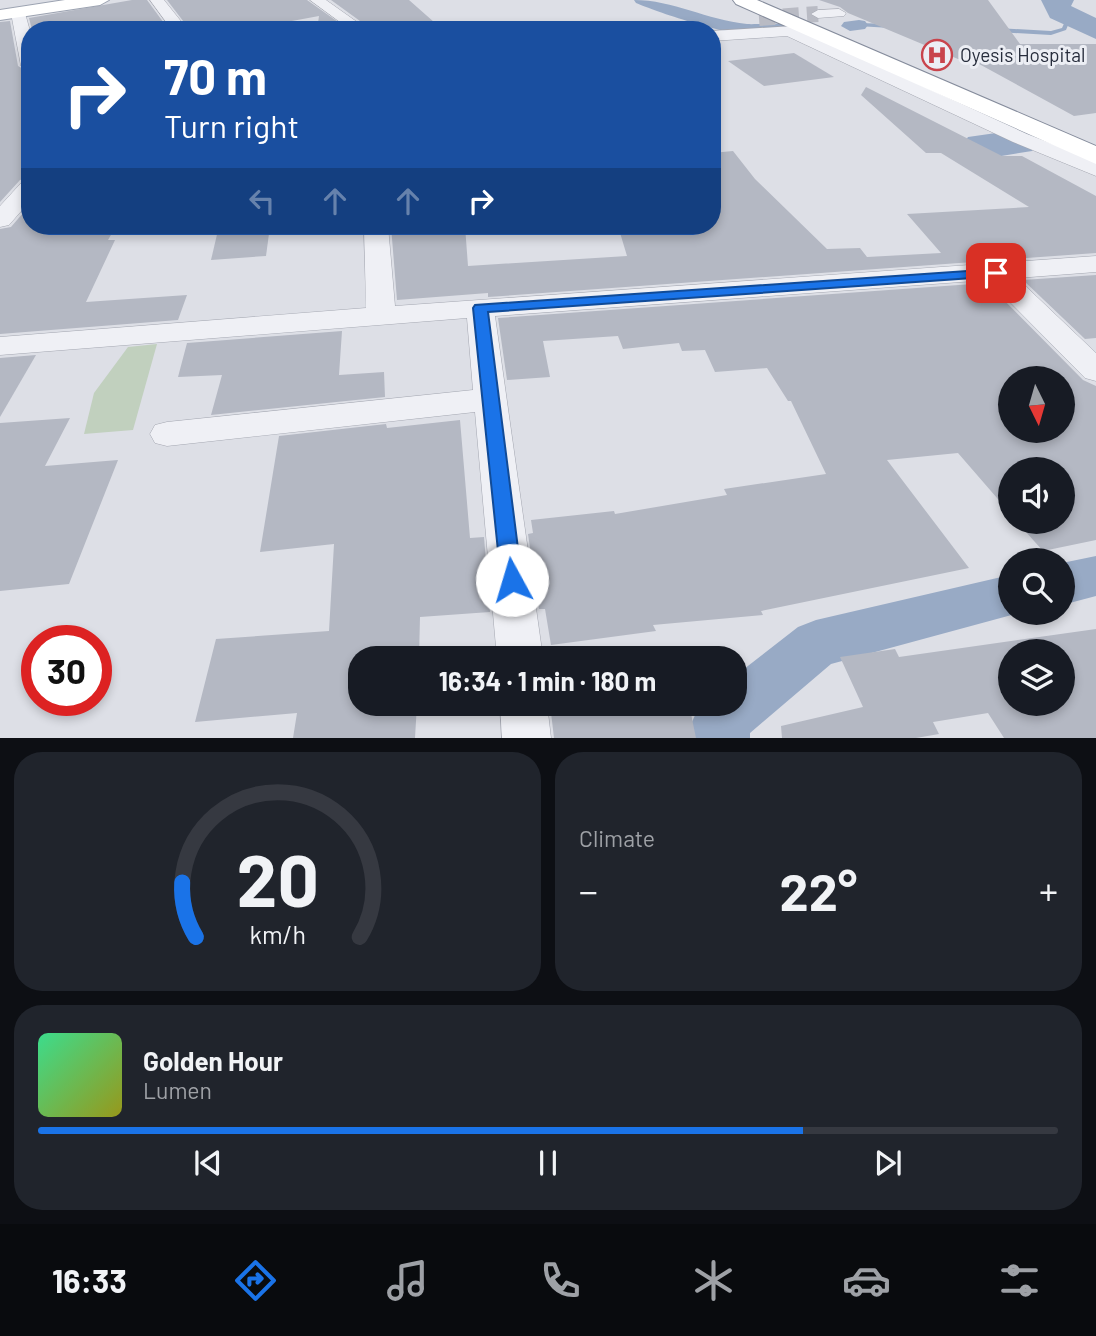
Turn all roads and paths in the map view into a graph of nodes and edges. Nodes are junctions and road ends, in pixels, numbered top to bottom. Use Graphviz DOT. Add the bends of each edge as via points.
graph roads {
  1 [pos="100,0"];
  2 [pos="157,0"];
  3 [pos="317,0"];
  4 [pos="742,0"];
  5 [pos="764,9"];
  6 [pos="18,13"];
  7 [pos="839,13"];
  8 [pos="0,15"];
  9 [pos="173,21"];
  10 [pos="348,21"];
  11 [pos="721,25"];
  12 [pos="805,25"];
  13 [pos="21,26"];
  14 [pos="721,35"];
  15 [pos="1096,140"];
  16 [pos="1096,156"];
  17 [pos="1096,169"];
  18 [pos="21,197"];
  19 [pos="0,220"];
  20 [pos="376,235"];
  21 [pos="1096,264"];
  22 [pos="996,273"];
  23 [pos="480,308"];
  24 [pos="381,316"];
  25 [pos="0,346"];
  26 [pos="1096,370"];
  27 [pos="492,399"];
  28 [pos="167,434"];
  29 [pos="519,646"];
  30 [pos="525,716"];
  31 [pos="527,737"];
  1 -- 6 [label="main road"];
  2 -- 9 [label="street"];
  3 -- 10 [label="street"];
  4 -- 12 [label="main road"];
  5 -- 11 [label="street"];
  5 -- 15 [label="main road"];
  6 -- 8 [label="main road"];
  6 -- 13 [label="street"];
  7 -- 12 [label="street"];
  12 -- 14 [label="street"];
  12 -- 16 [label="main road"];
  12 -- 17 [label="street" via="1020,138"];
  18 -- 19 [label="street"];
  20 -- 24 [label="street"];
  21 -- 22 [label="street"];
  22 -- 23 [label="street"];
  22 -- 26 [label="street"];
  23 -- 24 [label="street"];
  23 -- 27 [label="street"];
  24 -- 25 [label="street"];
  27 -- 28 [label="street"];
  27 -- 29 [label="street"];
  30 -- 31 [label="street"];
}
